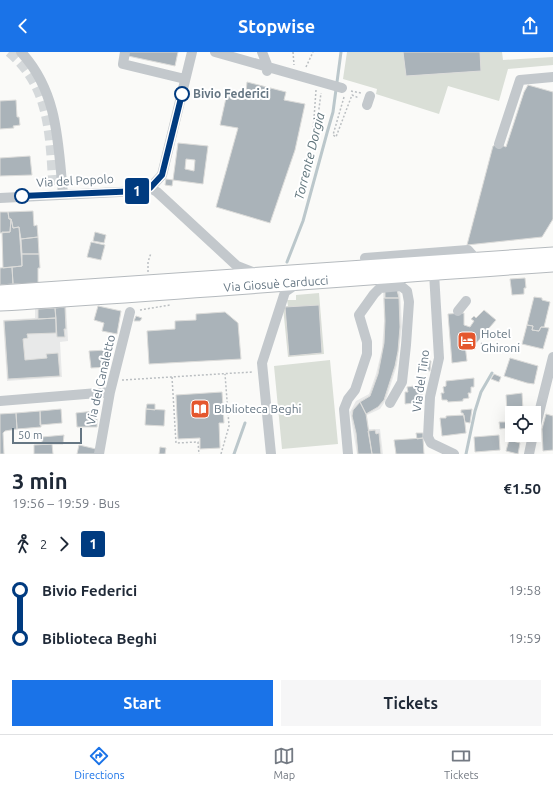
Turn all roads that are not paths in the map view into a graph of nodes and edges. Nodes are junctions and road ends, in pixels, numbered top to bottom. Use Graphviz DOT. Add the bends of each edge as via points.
graph roads {
  1 [pos="21,52"];
  2 [pos="30,52"];
  3 [pos="125,52"];
  4 [pos="192,52"];
  5 [pos="262,52"];
  6 [pos="223,53"];
  7 [pos="30,70"];
  8 [pos="267,70"];
  9 [pos="553,77"];
  10 [pos="185,79"];
  11 [pos="344,90"];
  12 [pos="499,144"];
  13 [pos="150,188"];
  14 [pos="63,194"];
  15 [pos="0,198"];
  16 [pos="553,254"];
  17 [pos="365,258"];
  18 [pos="476,260"];
  19 [pos="553,265"];
  20 [pos="434,272"];
  21 [pos="259,275"];
  22 [pos="300,282"];
  23 [pos="0,292"];
  24 [pos="466,301"];
  25 [pos="0,304"];
  26 [pos="458,311"];
  27 [pos="130,312"];
  28 [pos="553,357"];
  29 [pos="110,392"];
  30 [pos="0,401"];
  31 [pos="390,403"];
  32 [pos="541,406"];
  33 [pos="532,442"];
  34 [pos="99,454"];
  35 [pos="271,454"];
  36 [pos="348,454"];
  37 [pos="454,454"];
  38 [pos="529,454"];
  1 -- 7 [label="street"];
  2 -- 7 [label="street"];
  3 -- 10 [label="street" via="123,64"];
  4 -- 10 [label="street"];
  5 -- 8 [label="street"];
  6 -- 8 [label="street"];
  7 -- 14 [label="street" via="47,93 53,108"];
  8 -- 11 [label="street"];
  9 -- 12 [label="street" via="520,80"];
  10 -- 13 [label="street" via="162,175"];
  13 -- 14 [label="street, Via del Popolo" via="139,191"];
  13 -- 21 [label="street" via="237,266"];
  14 -- 15 [label="street, Via del Popolo"];
  16 -- 18 [label="main road, Via Giosuè Carducci"];
  17 -- 18 [label="street" via="468,250"];
  18 -- 21 [label="main road, Via Giosuè Carducci"];
  19 -- 20 [label="main road, Via Giosuè Carducci"];
  20 -- 22 [label="main road, Via Giosuè Carducci"];
  20 -- 37 [label="street, Via del Tino" via="440,358 430,397 428,437 431,444"];
  21 -- 23 [label="main road, Via Giosuè Carducci"];
  22 -- 25 [label="main road, Via Giosuè Carducci"];
  22 -- 35 [label="street" via="285,292 262,363"];
  24 -- 26 [label="street"];
  27 -- 29 [label="street, Via del Canaletto"];
  28 -- 32 [label="street"];
  29 -- 30 [label="street"];
  29 -- 34 [label="street, Via del Canaletto"];
  31 -- 36 [label="street" via="402,382 406,345 410,302 407,290 401,286 380,288 359,315 367,342 367,354 355,390 344,409"];
  33 -- 38 [label="street"];
}
